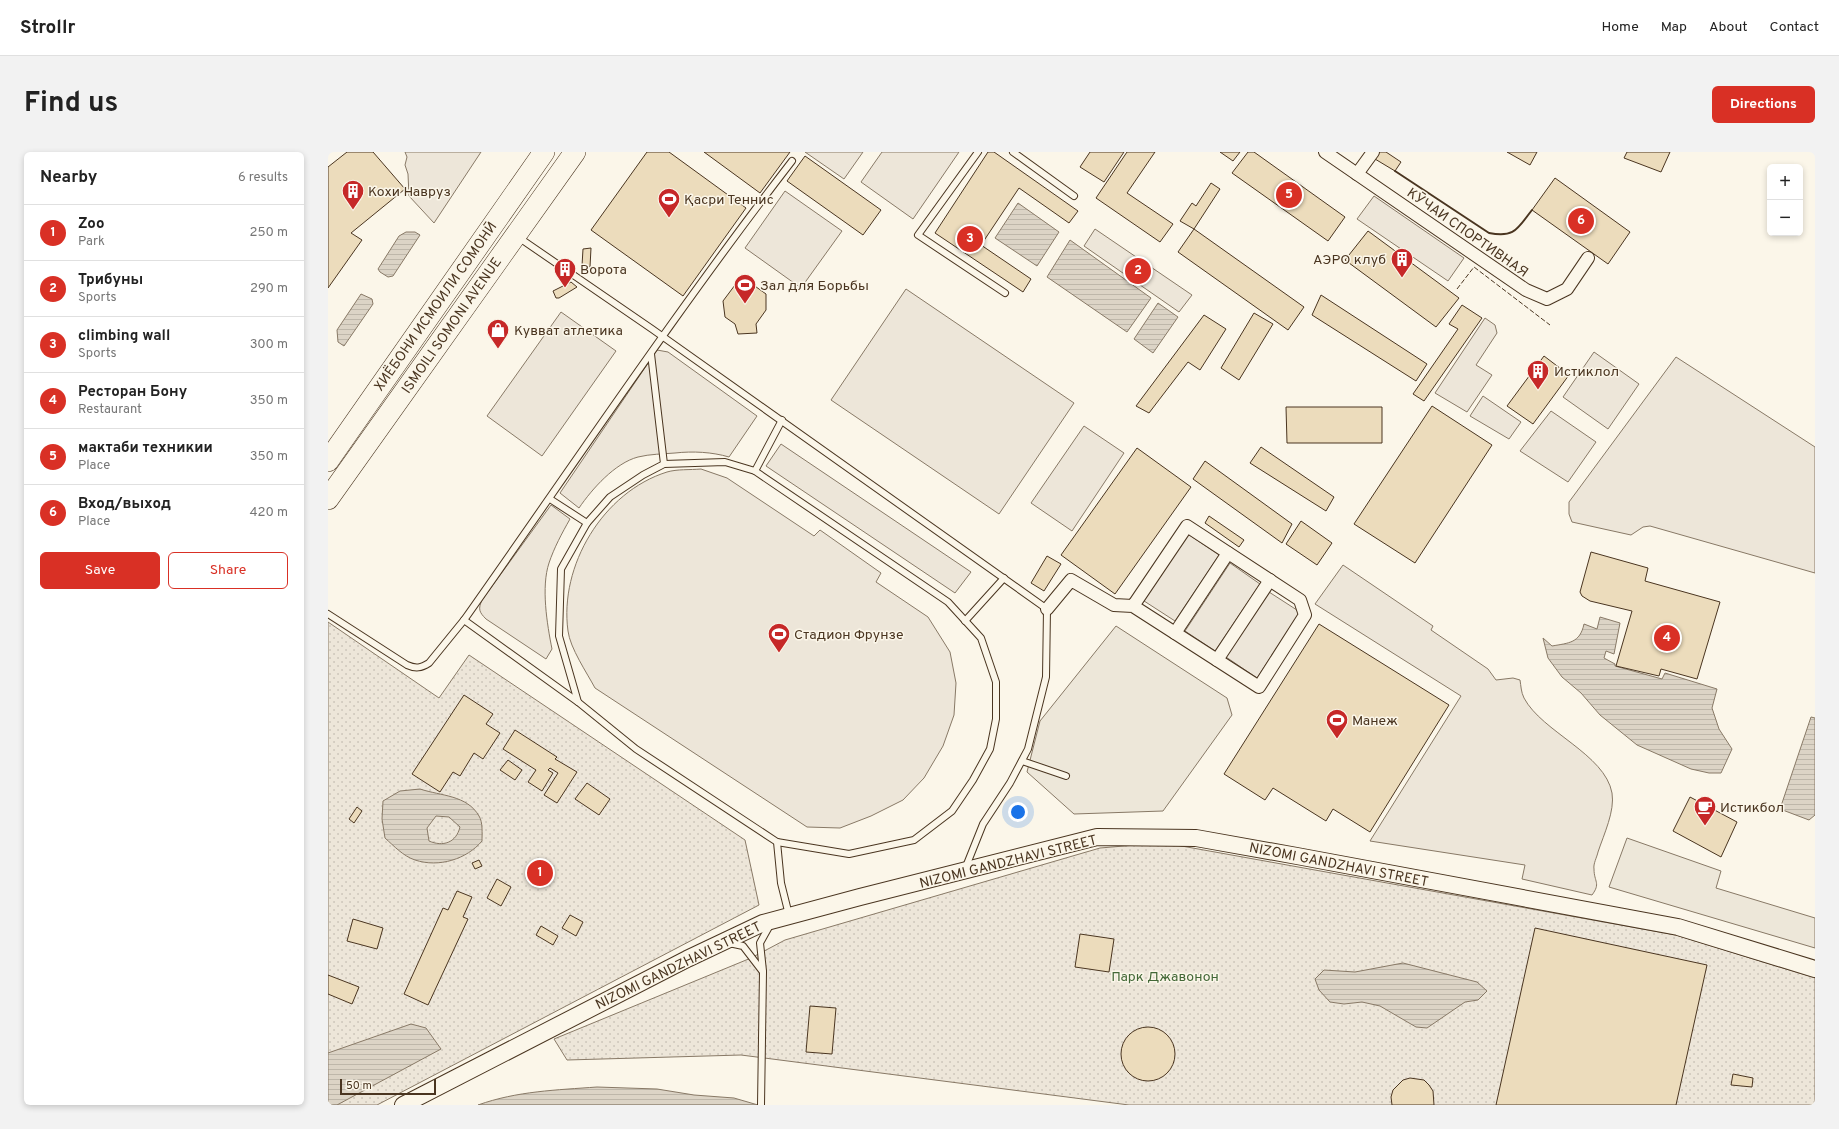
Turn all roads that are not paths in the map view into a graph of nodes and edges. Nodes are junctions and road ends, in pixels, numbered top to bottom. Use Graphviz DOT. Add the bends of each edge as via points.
graph roads {
  1 [pos="544,152"];
  2 [pos="575,152"];
  3 [pos="978,152"];
  4 [pos="1013,152"];
  5 [pos="1325,152"];
  6 [pos="1373,152"];
  7 [pos="792,162"];
  8 [pos="1357,174"];
  9 [pos="1074,196"];
  10 [pos="515,236"];
  11 [pos="1588,258"];
  12 [pos="1005,294"];
  13 [pos="663,336"];
  14 [pos="651,354"];
  15 [pos="782,420"];
  16 [pos="328,461"];
  17 [pos="664,464"];
  18 [pos="755,471"];
  19 [pos="328,498"];
  20 [pos="550,499"];
  21 [pos="587,524"];
  22 [pos="1228,553"];
  23 [pos="1004,578"];
  24 [pos="1270,580"];
  25 [pos="1133,606"];
  26 [pos="1047,609"];
  27 [pos="328,614"];
  28 [pos="464,620"];
  29 [pos="965,621"];
  30 [pos="1176,633"];
  31 [pos="1217,660"];
  32 [pos="578,702"];
  33 [pos="1022,761"];
  34 [pos="1066,776"];
  35 [pos="777,842"];
  36 [pos="965,870"];
  37 [pos="789,915"];
  38 [pos="773,920"];
  39 [pos="723,941"];
  40 [pos="1815,969"];
  41 [pos="763,972"];
  42 [pos="403,1105"];
  43 [pos="761,1105"];
  1 -- 16 [label="highway, ХИЁБОНИ ИСМОИЛИ СОМОНӢ"];
  2 -- 10 [label="highway, ISMOILI SOMONI AVENUE"];
  3 -- 12 [label="lane" via="918,235"];
  4 -- 9 [label="lane"];
  5 -- 8 [label="street, КӮЧАИ СПОРТИВНАЯ"];
  6 -- 8 [label="street"];
  7 -- 13 [label="lane"];
  8 -- 11 [label="street, КӮЧАИ СПОРТИВНАЯ" via="1526,290 1547,299 1567,289"];
  10 -- 13 [label="lane"];
  10 -- 19 [label="highway, ISMOILI SOMONI AVENUE"];
  13 -- 14 [label="lane"];
  13 -- 15 [label="lane"];
  14 -- 17 [label="lane"];
  14 -- 20 [label="lane"];
  15 -- 18 [label="lane"];
  15 -- 23 [label="lane"];
  17 -- 18 [label="lane" via="725,462"];
  17 -- 21 [label="lane" via="610,497"];
  18 -- 29 [label="lane" via="948,602"];
  20 -- 21 [label="lane"];
  20 -- 28 [label="lane"];
  21 -- 32 [label="lane" via="561,569 559,636"];
  22 -- 24 [label="street"];
  22 -- 25 [label="street" via="1187,526"];
  22 -- 30 [label="street"];
  23 -- 26 [label="lane"];
  23 -- 29 [label="lane"];
  24 -- 31 [label="street"];
  24 -- 31 [label="street" via="1300,600 1305,615 1259,687"];
  25 -- 26 [label="street" via="1114,605 1071,580"];
  25 -- 30 [label="street"];
  26 -- 33 [label="lane" via="1046,677 1028,749"];
  27 -- 28 [label="lane" via="414,668 421,668 429,663"];
  28 -- 32 [label="lane"];
  29 -- 35 [label="lane" via="981,638 996,682 996,719 990,749 952,812 914,840 849,854"];
  30 -- 31 [label="street"];
  32 -- 35 [label="lane" via="636,749"];
  33 -- 34 [label="lane"];
  33 -- 36 [label="lane" via="983,824"];
  35 -- 37 [label="lane" via="781,883"];
  36 -- 37 [label="street, NIZOMI GANDZHAVI STREET"];
  36 -- 40 [label="street, NIZOMI GANDZHAVI STREET" via="1097,837 1196,838 1678,927"];
  37 -- 38 [label="street, NIZOMI GANDZHAVI STREET"];
  38 -- 39 [label="street, NIZOMI GANDZHAVI STREET"];
  38 -- 41 [label="lane" via="760,943"];
  39 -- 41 [label="lane" via="743,946"];
  39 -- 42 [label="street, NIZOMI GANDZHAVI STREET"];
  41 -- 43 [label="lane"];
}
